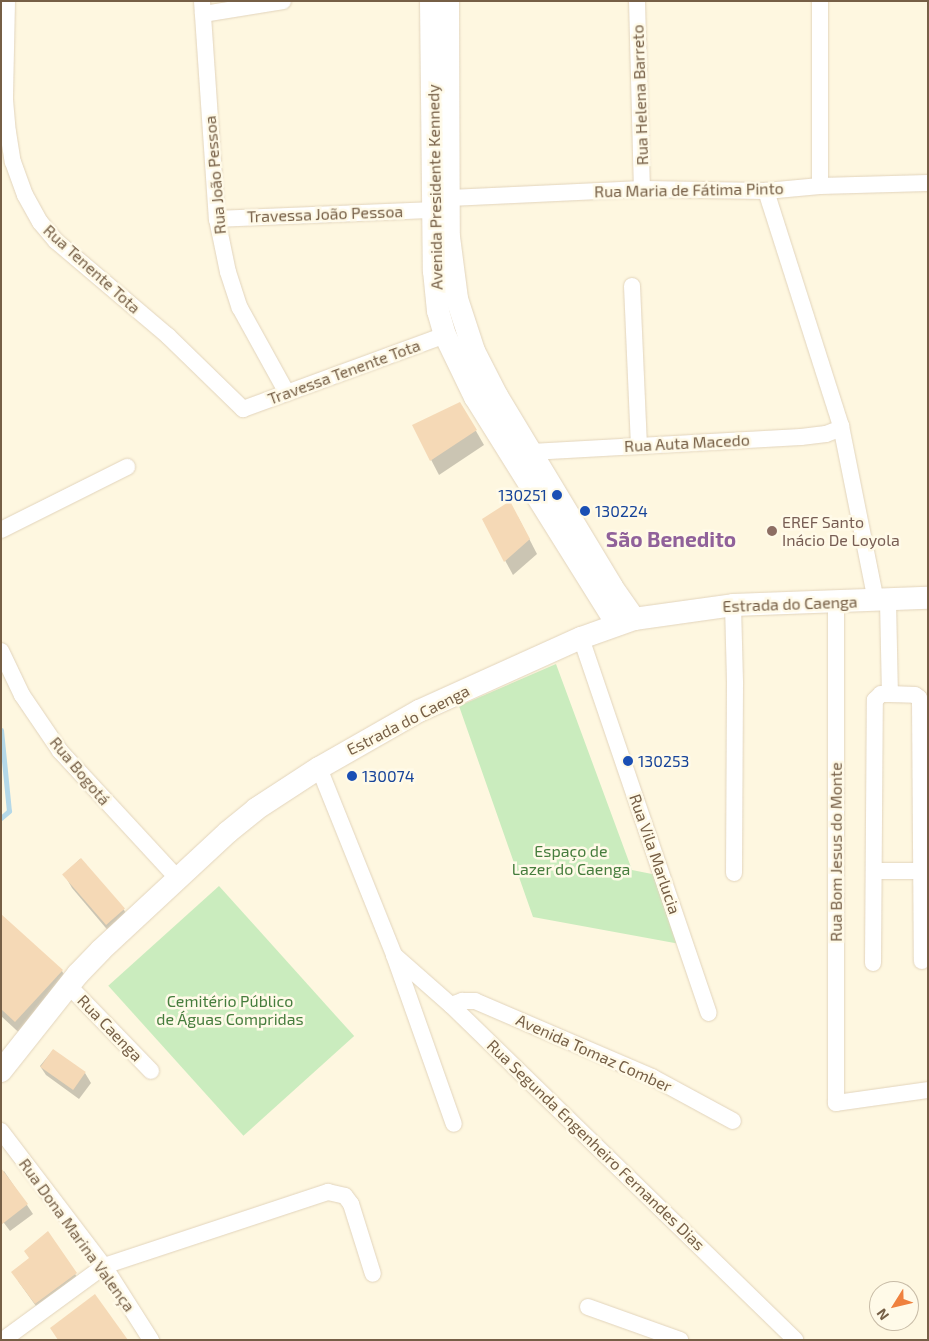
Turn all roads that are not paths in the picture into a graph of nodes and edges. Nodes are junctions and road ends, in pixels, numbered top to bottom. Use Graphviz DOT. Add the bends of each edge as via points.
graph roads {
  1 [pos="7,1"];
  2 [pos="283,1"];
  3 [pos="431,1"];
  4 [pos="448,1"];
  5 [pos="637,1"];
  6 [pos="820,1"];
  7 [pos="202,8"];
  8 [pos="928,183"];
  9 [pos="820,186"];
  10 [pos="642,189"];
  11 [pos="766,191"];
  12 [pos="442,204"];
  13 [pos="217,219"];
  14 [pos="632,286"];
  15 [pos="445,335"];
  16 [pos="287,393"];
  17 [pos="244,409"];
  18 [pos="841,426"];
  19 [pos="639,446"];
  20 [pos="531,452"];
  21 [pos="127,467"];
  22 [pos="1,530"];
  23 [pos="928,598"];
  24 [pos="882,601"];
  25 [pos="836,602"];
  26 [pos="733,605"];
  27 [pos="626,622"];
  28 [pos="581,638"];
  29 [pos="1,651"];
  30 [pos="890,694"];
  31 [pos="319,768"];
  32 [pos="874,871"];
  33 [pos="922,871"];
  34 [pos="734,874"];
  35 [pos="177,878"];
  36 [pos="394,954"];
  37 [pos="922,961"];
  38 [pos="873,963"];
  39 [pos="69,986"];
  40 [pos="451,1005"];
  41 [pos="710,1013"];
  42 [pos="1,1071"];
  43 [pos="151,1071"];
  44 [pos="928,1090"];
  45 [pos="733,1121"];
  46 [pos="454,1124"];
  47 [pos="1,1131"];
  48 [pos="104,1266"];
  49 [pos="373,1274"];
  50 [pos="588,1306"];
  51 [pos="2,1340"];
  52 [pos="151,1340"];
  53 [pos="680,1340"];
  54 [pos="794,1340"];
  1 -- 17 [label="street, Rua Tenente Tota" via="5,100 13,162 24,195 56,241 168,336"];
  2 -- 7 [label="street"];
  3 -- 12 [label="main road, Avenida Presidente Kennedy"];
  4 -- 12 [label="main road, Avenida Presidente Kennedy"];
  5 -- 10 [label="street, Rua Helena Barreto"];
  6 -- 9 [label="street"];
  7 -- 13 [label="street, Rua João Pessoa"];
  8 -- 9 [label="street, Rua Maria de Fátima Pinto"];
  9 -- 11 [label="street, Rua Maria de Fátima Pinto"];
  10 -- 11 [label="street, Rua Maria de Fátima Pinto"];
  10 -- 12 [label="street, Rua Maria de Fátima Pinto"];
  11 -- 18 [label="street"];
  12 -- 13 [label="street, Travessa João Pessoa"];
  12 -- 15 [label="main road, Avenida Presidente Kennedy" via="434,270 438,311"];
  12 -- 20 [label="main road, Avenida Presidente Kennedy" via="457,298 474,352"];
  13 -- 16 [label="street, Rua João Pessoa" via="228,272 240,308"];
  14 -- 19 [label="street"];
  15 -- 16 [label="street, Travessa Tenente Tota"];
  15 -- 27 [label="main road, Avenida Presidente Kennedy" via="475,397"];
  16 -- 17 [label="street, Travessa Tenente Tota"];
  18 -- 19 [label="street, Rua Auta Macedo" via="835,432 801,437"];
  18 -- 24 [label="street"];
  19 -- 20 [label="street, Rua Auta Macedo"];
  20 -- 27 [label="main road, Avenida Presidente Kennedy" via="612,587"];
  21 -- 22 [label="street"];
  23 -- 24 [label="main road, Estrada do Caenga"];
  24 -- 25 [label="main road, Estrada do Caenga"];
  24 -- 30 [label="street"];
  25 -- 26 [label="main road, Estrada do Caenga"];
  25 -- 44 [label="street, Rua Bom Jesus do Monte" via="836,1103"];
  26 -- 27 [label="main road, Estrada do Caenga"];
  26 -- 34 [label="street"];
  27 -- 28 [label="main road, Estrada do Caenga"];
  28 -- 31 [label="main road, Estrada do Caenga" via="419,711"];
  28 -- 41 [label="street, Rua Vila Marlucia"];
  29 -- 35 [label="street, Rua Bogotá" via="22,695 60,751"];
  30 -- 32 [label="street" via="880,694 875,700"];
  30 -- 33 [label="street" via="914,695 920,702"];
  31 -- 35 [label="main road, Estrada do Caenga" via="256,808"];
  31 -- 36 [label="street, Rua Segunda Engenheiro Fernandes Dias"];
  32 -- 33 [label="street"];
  32 -- 38 [label="street"];
  33 -- 37 [label="street"];
  35 -- 39 [label="main road, Estrada do Caenga" via="101,950"];
  36 -- 40 [label="street, Rua Segunda Engenheiro Fernandes Dias"];
  36 -- 46 [label="street, Rua Segunda Engenheiro Fernandes Dias"];
  39 -- 42 [label="main road, Estrada do Caenga"];
  39 -- 43 [label="street, Rua Caenga"];
  40 -- 45 [label="street, Avenida Tomaz Comber" via="476,1001 652,1077"];
  40 -- 54 [label="street, Rua Segunda Engenheiro Fernandes Dias"];
  47 -- 48 [label="street, Rua Dona Marina Valença"];
  48 -- 49 [label="street" via="328,1192 345,1196 351,1204"];
  48 -- 51 [label="street"];
  48 -- 52 [label="street, Rua Dona Marina Valença"];
  50 -- 53 [label="street"];
}
